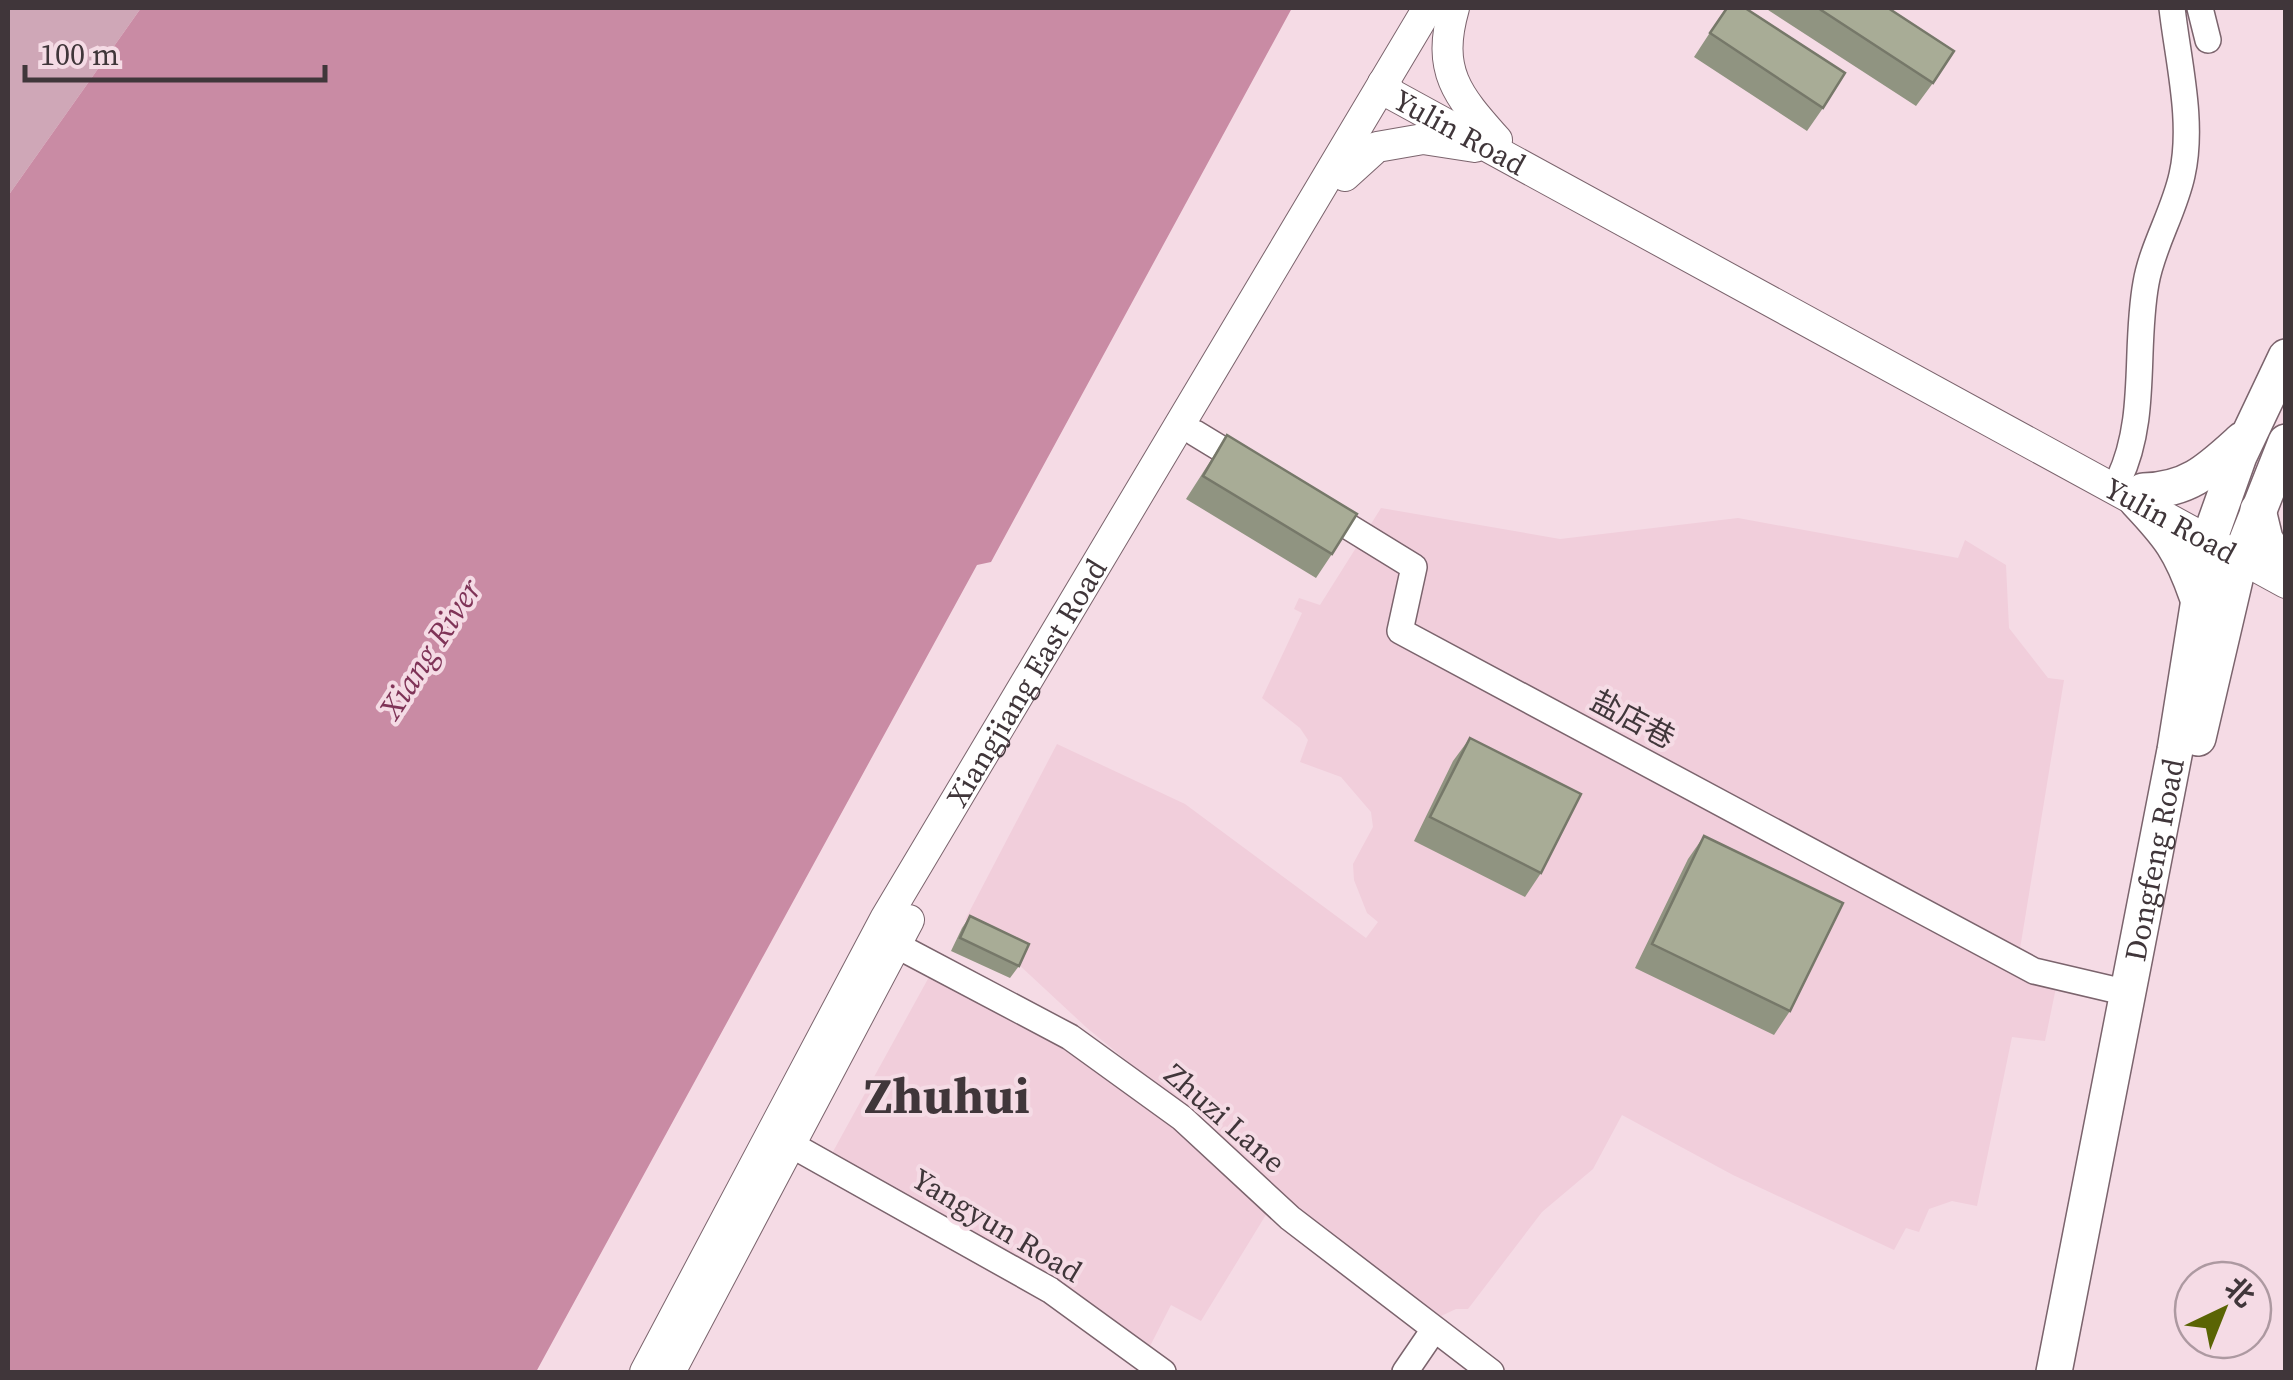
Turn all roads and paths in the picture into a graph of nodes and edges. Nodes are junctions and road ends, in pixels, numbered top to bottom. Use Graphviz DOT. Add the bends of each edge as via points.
graph roads {
  1 [pos="1428,8"];
  2 [pos="1444,8"];
  3 [pos="1454,8"];
  4 [pos="2172,8"];
  5 [pos="2200,8"];
  6 [pos="2208,40"];
  7 [pos="1391,88"];
  8 [pos="1496,145"];
  9 [pos="1345,176"];
  10 [pos="2286,357"];
  11 [pos="2250,432"];
  12 [pos="1195,433"];
  13 [pos="2286,442"];
  14 [pos="1262,474"];
  15 [pos="2133,490"];
  16 [pos="1296,495"];
  17 [pos="2258,510"];
  18 [pos="2211,535"];
  19 [pos="2242,552"];
  20 [pos="2283,574"];
  21 [pos="2213,605"];
  22 [pos="896,945"];
  23 [pos="2128,994"];
  24 [pos="790,1144"];
  25 [pos="1433,1331"];
  26 [pos="645,1372"];
  27 [pos="670,1372"];
  28 [pos="1163,1372"];
  29 [pos="1405,1372"];
  30 [pos="1491,1372"];
  31 [pos="2054,1372"];
  32 [pos="2077,1372"];
  1 -- 7 [label="main road, Xiangjiang East Road"];
  2 -- 7 [label="main road, Xiangjiang East Road"];
  3 -- 8 [label="main road" via="1448,61 1460,98"];
  4 -- 15 [label="street" via="2186,132 2183,172 2146,281"];
  5 -- 6 [label="street"];
  7 -- 8 [label="main road, Yulin Road"];
  7 -- 9 [label="main road, Xiangjiang East Road"];
  7 -- 26 [label="main road, Xiangjiang East Road" via="886,919"];
  8 -- 9 [label="main road" via="1423,139 1377,147"];
  8 -- 15 [label="main road, Yulin Road"];
  9 -- 12 [label="main road, Xiangjiang East Road"];
  10 -- 11 [label="highway, Dongfeng Road"];
  11 -- 15 [label="highway" via="2205,474 2171,490"];
  11 -- 18 [label="highway, Dongfeng Road"];
  12 -- 14 [label="street"];
  12 -- 22 [label="main road, Xiangjiang East Road"];
  13 -- 17 [label="highway, Dongfeng Road"];
  15 -- 18 [label="main road, Yulin Road"];
  15 -- 21 [label="highway"];
  16 -- 23 [label="street, 盐店巷" via="1414,567 1400,631 2034,971"];
  17 -- 19 [label="highway, Dongfeng Road"];
  17 -- 20 [label="highway"];
  18 -- 19 [label="main road, Yulin Road"];
  18 -- 21 [label="highway, Dongfeng Road"];
  19 -- 20 [label="main road, Yulin Road"];
  19 -- 21 [label="highway, Dongfeng Road"];
  20 -- 21 [label="highway"];
  21 -- 23 [label="highway, Dongfeng Road" via="2175,750"];
  21 -- 32 [label="highway, Dongfeng Road" via="2199,736"];
  22 -- 24 [label="main road, Xiangjiang East Road"];
  22 -- 25 [label="street, Zhuzi Lane" via="1086,1048 1182,1118 1290,1218"];
  23 -- 31 [label="highway, Dongfeng Road"];
  24 -- 27 [label="main road, Xiangjiang East Road"];
  24 -- 28 [label="street, Yangyun Road" via="1050,1290"];
  25 -- 29 [label="street"];
  25 -- 30 [label="street, Zhuzi Lane"];
}
